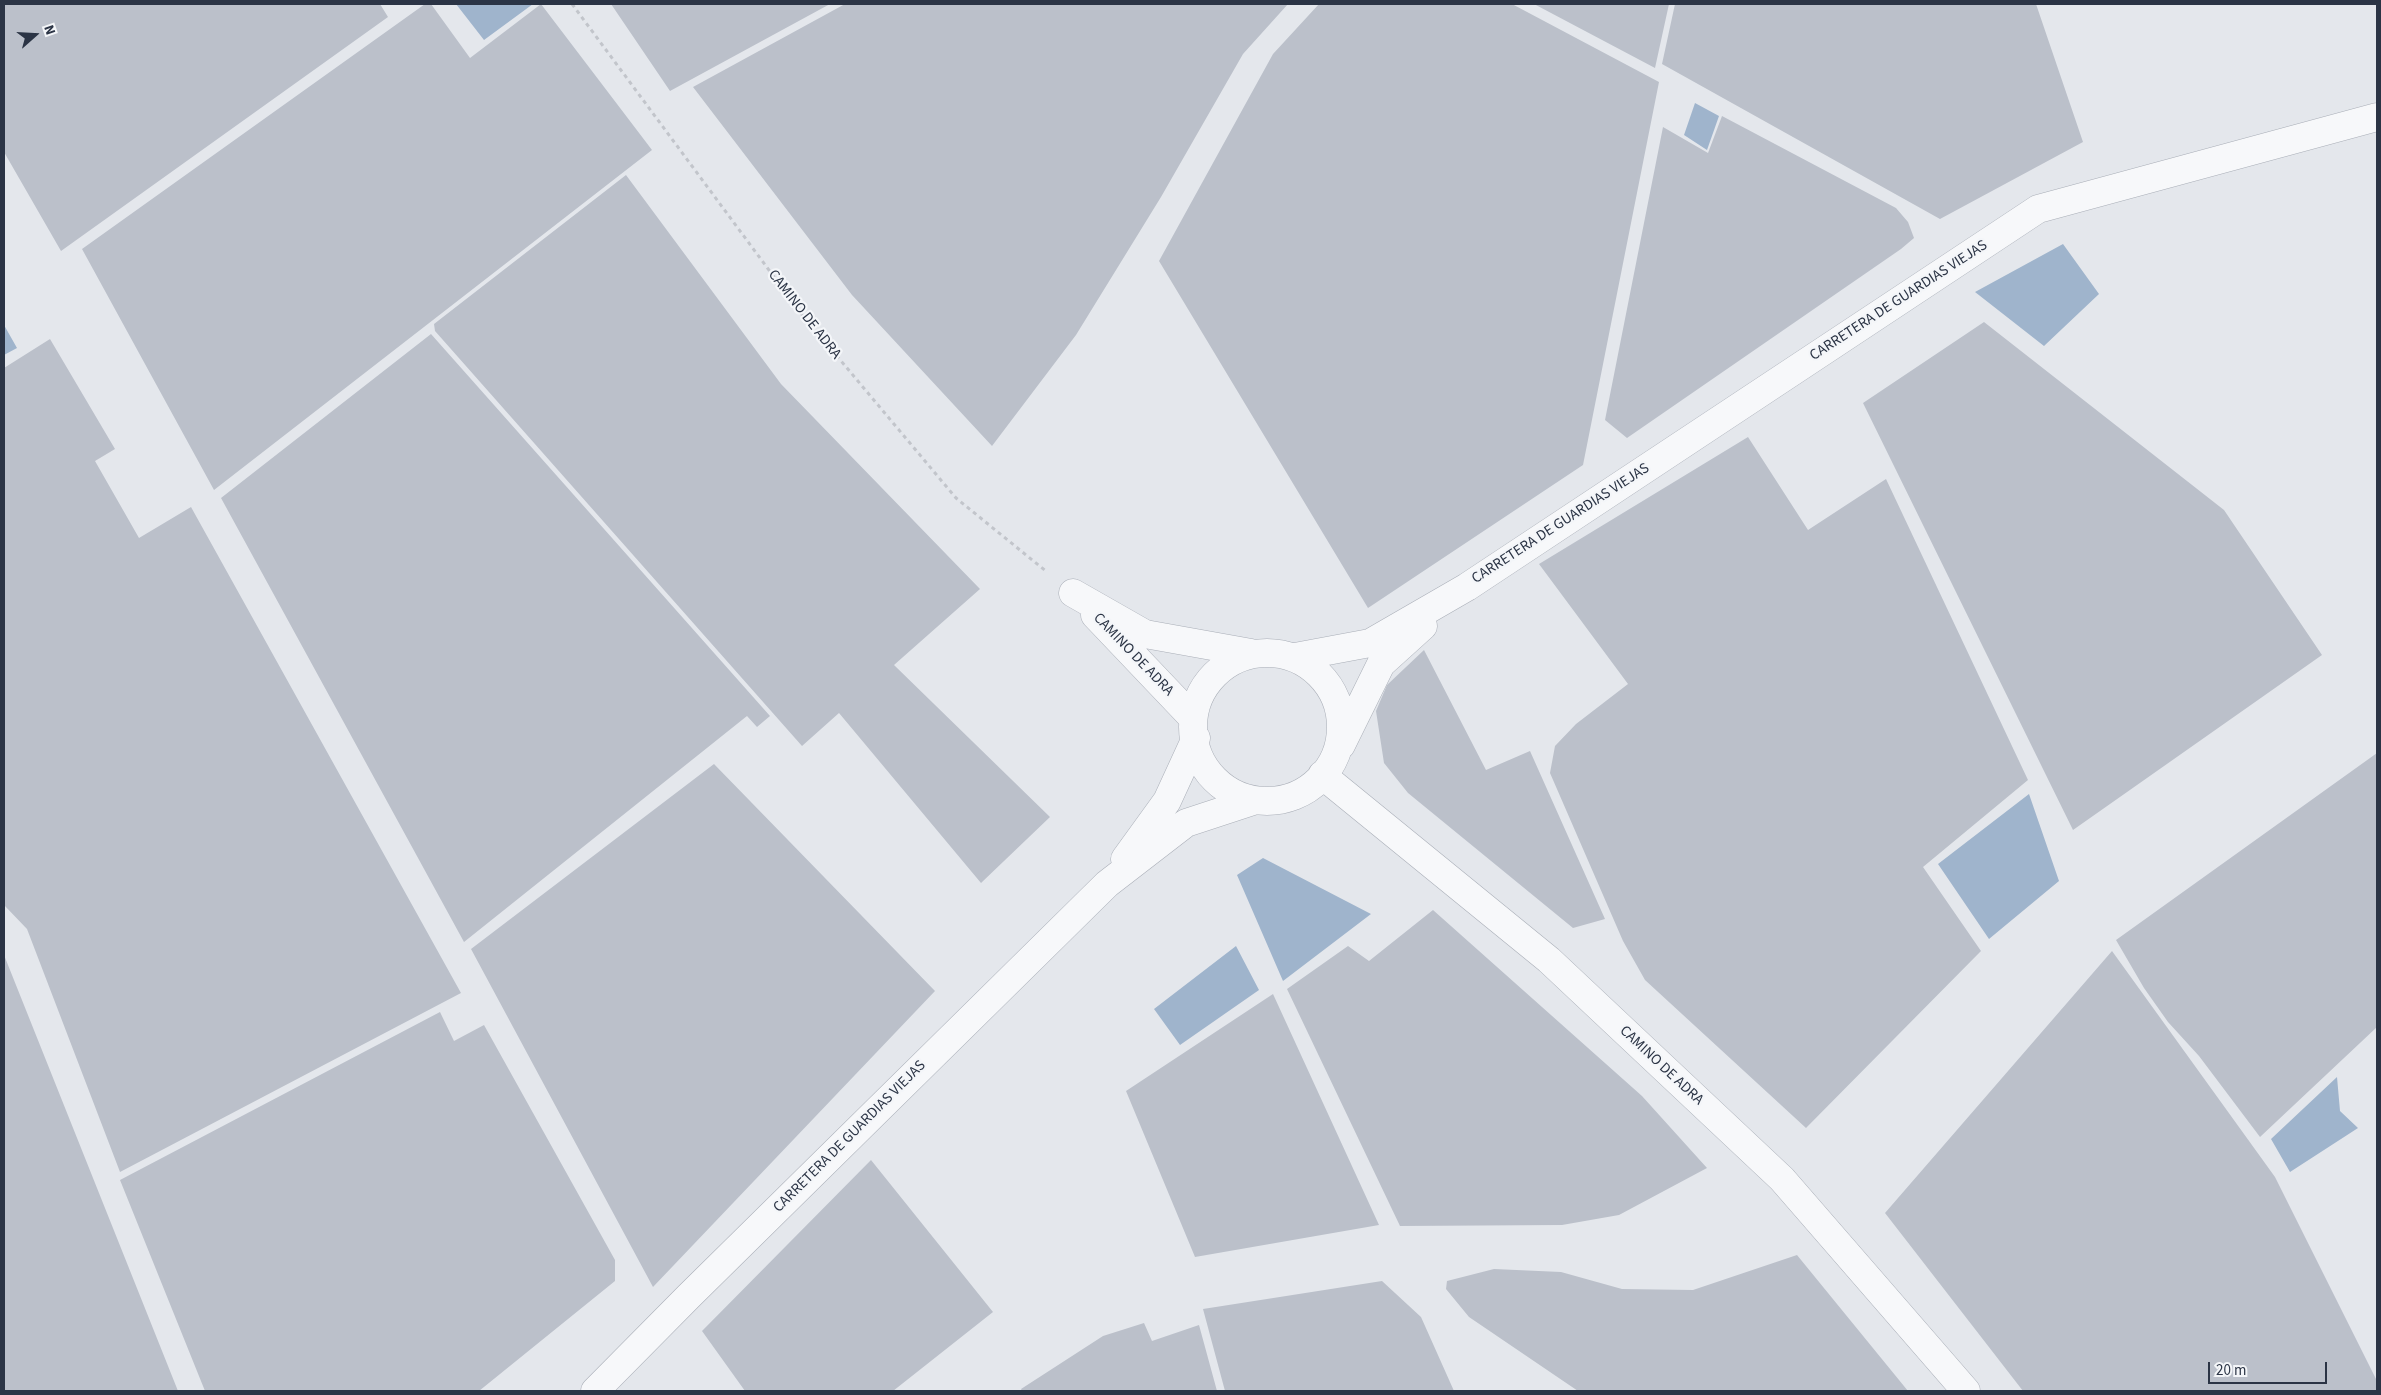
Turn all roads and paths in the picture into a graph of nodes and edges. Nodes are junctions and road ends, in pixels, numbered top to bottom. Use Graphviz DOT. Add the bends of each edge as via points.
graph roads {
  1 [pos="572,4"];
  2 [pos="2377,117"];
  3 [pos="1467,587"];
  4 [pos="1073,593"];
  5 [pos="1251,653"];
  6 [pos="1295,657"];
  7 [pos="1194,728"];
  8 [pos="1340,747"];
  9 [pos="1322,775"];
  10 [pos="1253,801"];
  11 [pos="1107,884"];
  12 [pos="595,1391"];
  13 [pos="1966,1391"];
  1 -- 4 [label="path, CAMINO DE ADRA" via="800,312 956,498"];
  2 -- 3 [label="street, CARRETERA DE GUARDIAS VIEJAS" via="2038,209"];
  3 -- 6 [label="street, CARRETERA DE GUARDIAS VIEJAS" via="1370,643"];
  3 -- 8 [label="street, CARRETERA DE GUARDIAS VIEJAS" via="1381,664"];
  4 -- 5 [label="street, CAMINO DE ADRA" via="1145,634"];
  4 -- 7 [label="street, CAMINO DE ADRA"];
  5 -- 6 [label="street"];
  5 -- 7 [label="street" via="1212,675"];
  6 -- 8 [label="street" via="1322,676 1338,701"];
  7 -- 10 [label="street" via="1202,764 1222,788"];
  7 -- 11 [label="street, CARRETERA DE GUARDIAS VIEJAS" via="1167,801"];
  8 -- 9 [label="street"];
  9 -- 10 [label="street" via="1316,784 1284,800"];
  9 -- 13 [label="street, CAMINO DE ADRA" via="1549,960 1782,1179"];
  10 -- 11 [label="street, CARRETERA DE GUARDIAS VIEJAS" via="1186,823"];
  11 -- 12 [label="street, CARRETERA DE GUARDIAS VIEJAS"];
}
